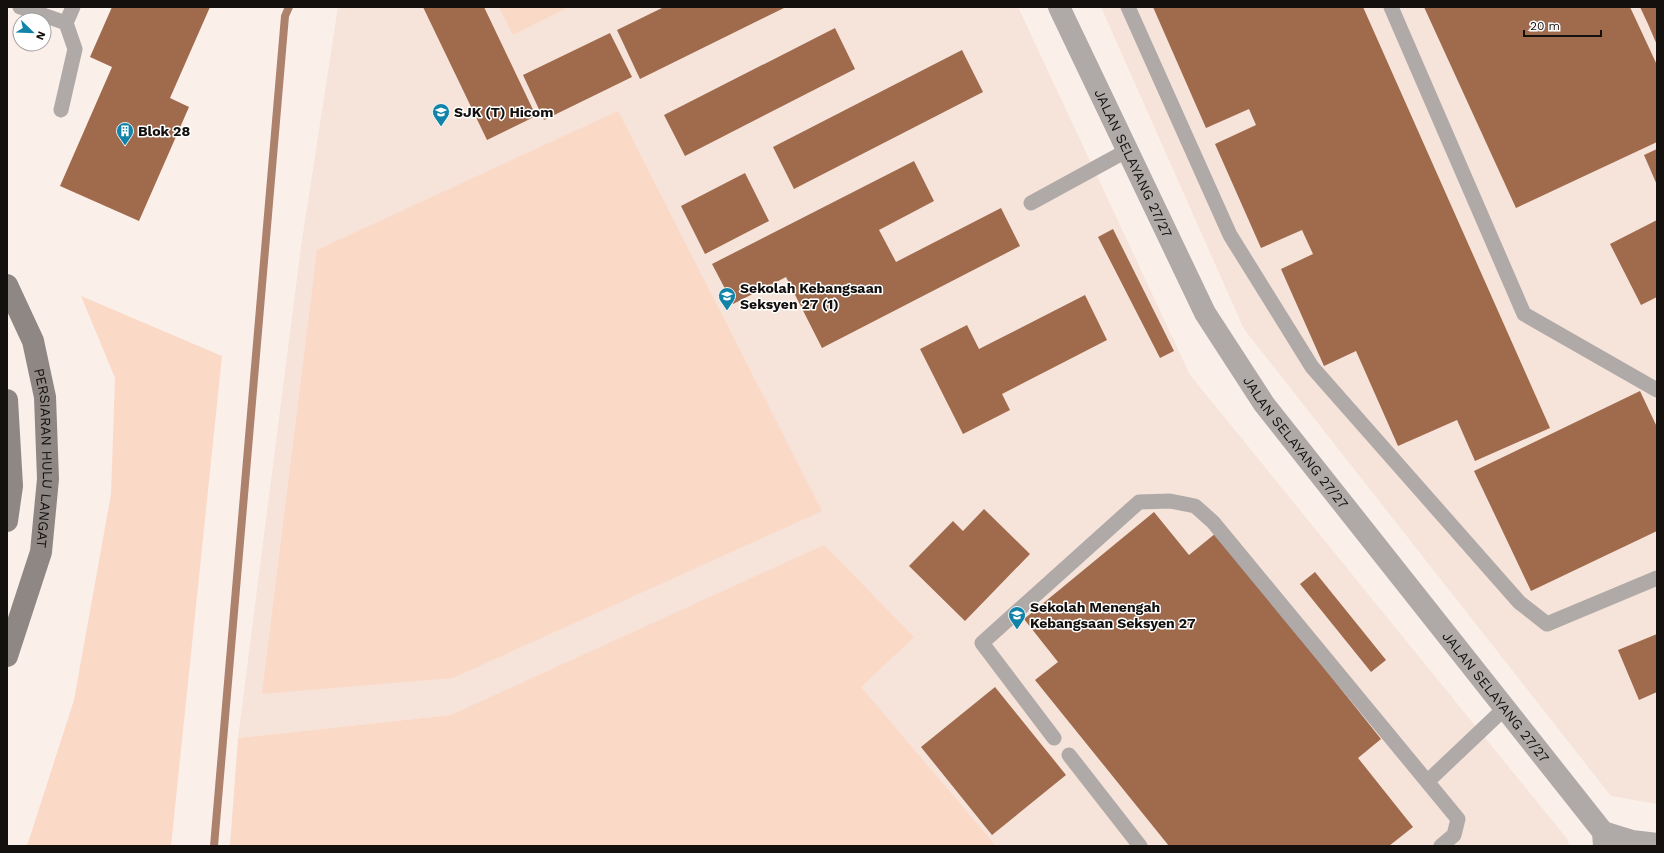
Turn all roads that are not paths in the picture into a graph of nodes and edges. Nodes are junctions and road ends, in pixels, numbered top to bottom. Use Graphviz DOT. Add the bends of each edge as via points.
graph roads {
  1 [pos="20,7"];
  2 [pos="73,7"];
  3 [pos="1059,7"];
  4 [pos="1128,7"];
  5 [pos="1391,7"];
  6 [pos="66,23"];
  7 [pos="61,110"];
  8 [pos="1128,150"];
  9 [pos="1031,203"];
  10 [pos="7,284"];
  11 [pos="1657,390"];
  12 [pos="7,400"];
  13 [pos="7,521"];
  14 [pos="1657,578"];
  15 [pos="7,656"];
  16 [pos="1505,708"];
  17 [pos="1054,738"];
  18 [pos="1069,755"];
  19 [pos="1428,781"];
  20 [pos="1604,839"];
  21 [pos="1657,844"];
  22 [pos="1140,846"];
  23 [pos="1441,846"];
  1 -- 6 [label="lane"];
  2 -- 6 [label="lane"];
  3 -- 8 [label="street, JALAN SELAYANG 27/27"];
  4 -- 14 [label="lane" via="1230,235 1312,367 1519,602 1547,624"];
  5 -- 11 [label="lane" via="1524,314"];
  6 -- 7 [label="lane" via="75,48"];
  8 -- 9 [label="lane"];
  8 -- 16 [label="street, JALAN SELAYANG 27/27" via="1205,313 1264,404"];
  10 -- 15 [label="main road, PERSIARAN HULU LANGAT" via="34,348 45,397 48,479 41,552"];
  12 -- 13 [label="main road, PERSIARAN HULU LANGAT" via="12,486"];
  16 -- 19 [label="lane"];
  16 -- 20 [label="street, JALAN SELAYANG 27/27"];
  17 -- 19 [label="lane" via="982,643 1138,502 1170,501 1195,506 1213,522"];
  18 -- 22 [label="lane"];
  19 -- 23 [label="lane" via="1458,820 1454,835"];
  20 -- 21 [label="street, JALAN SELAYANG 27/27"];
}
